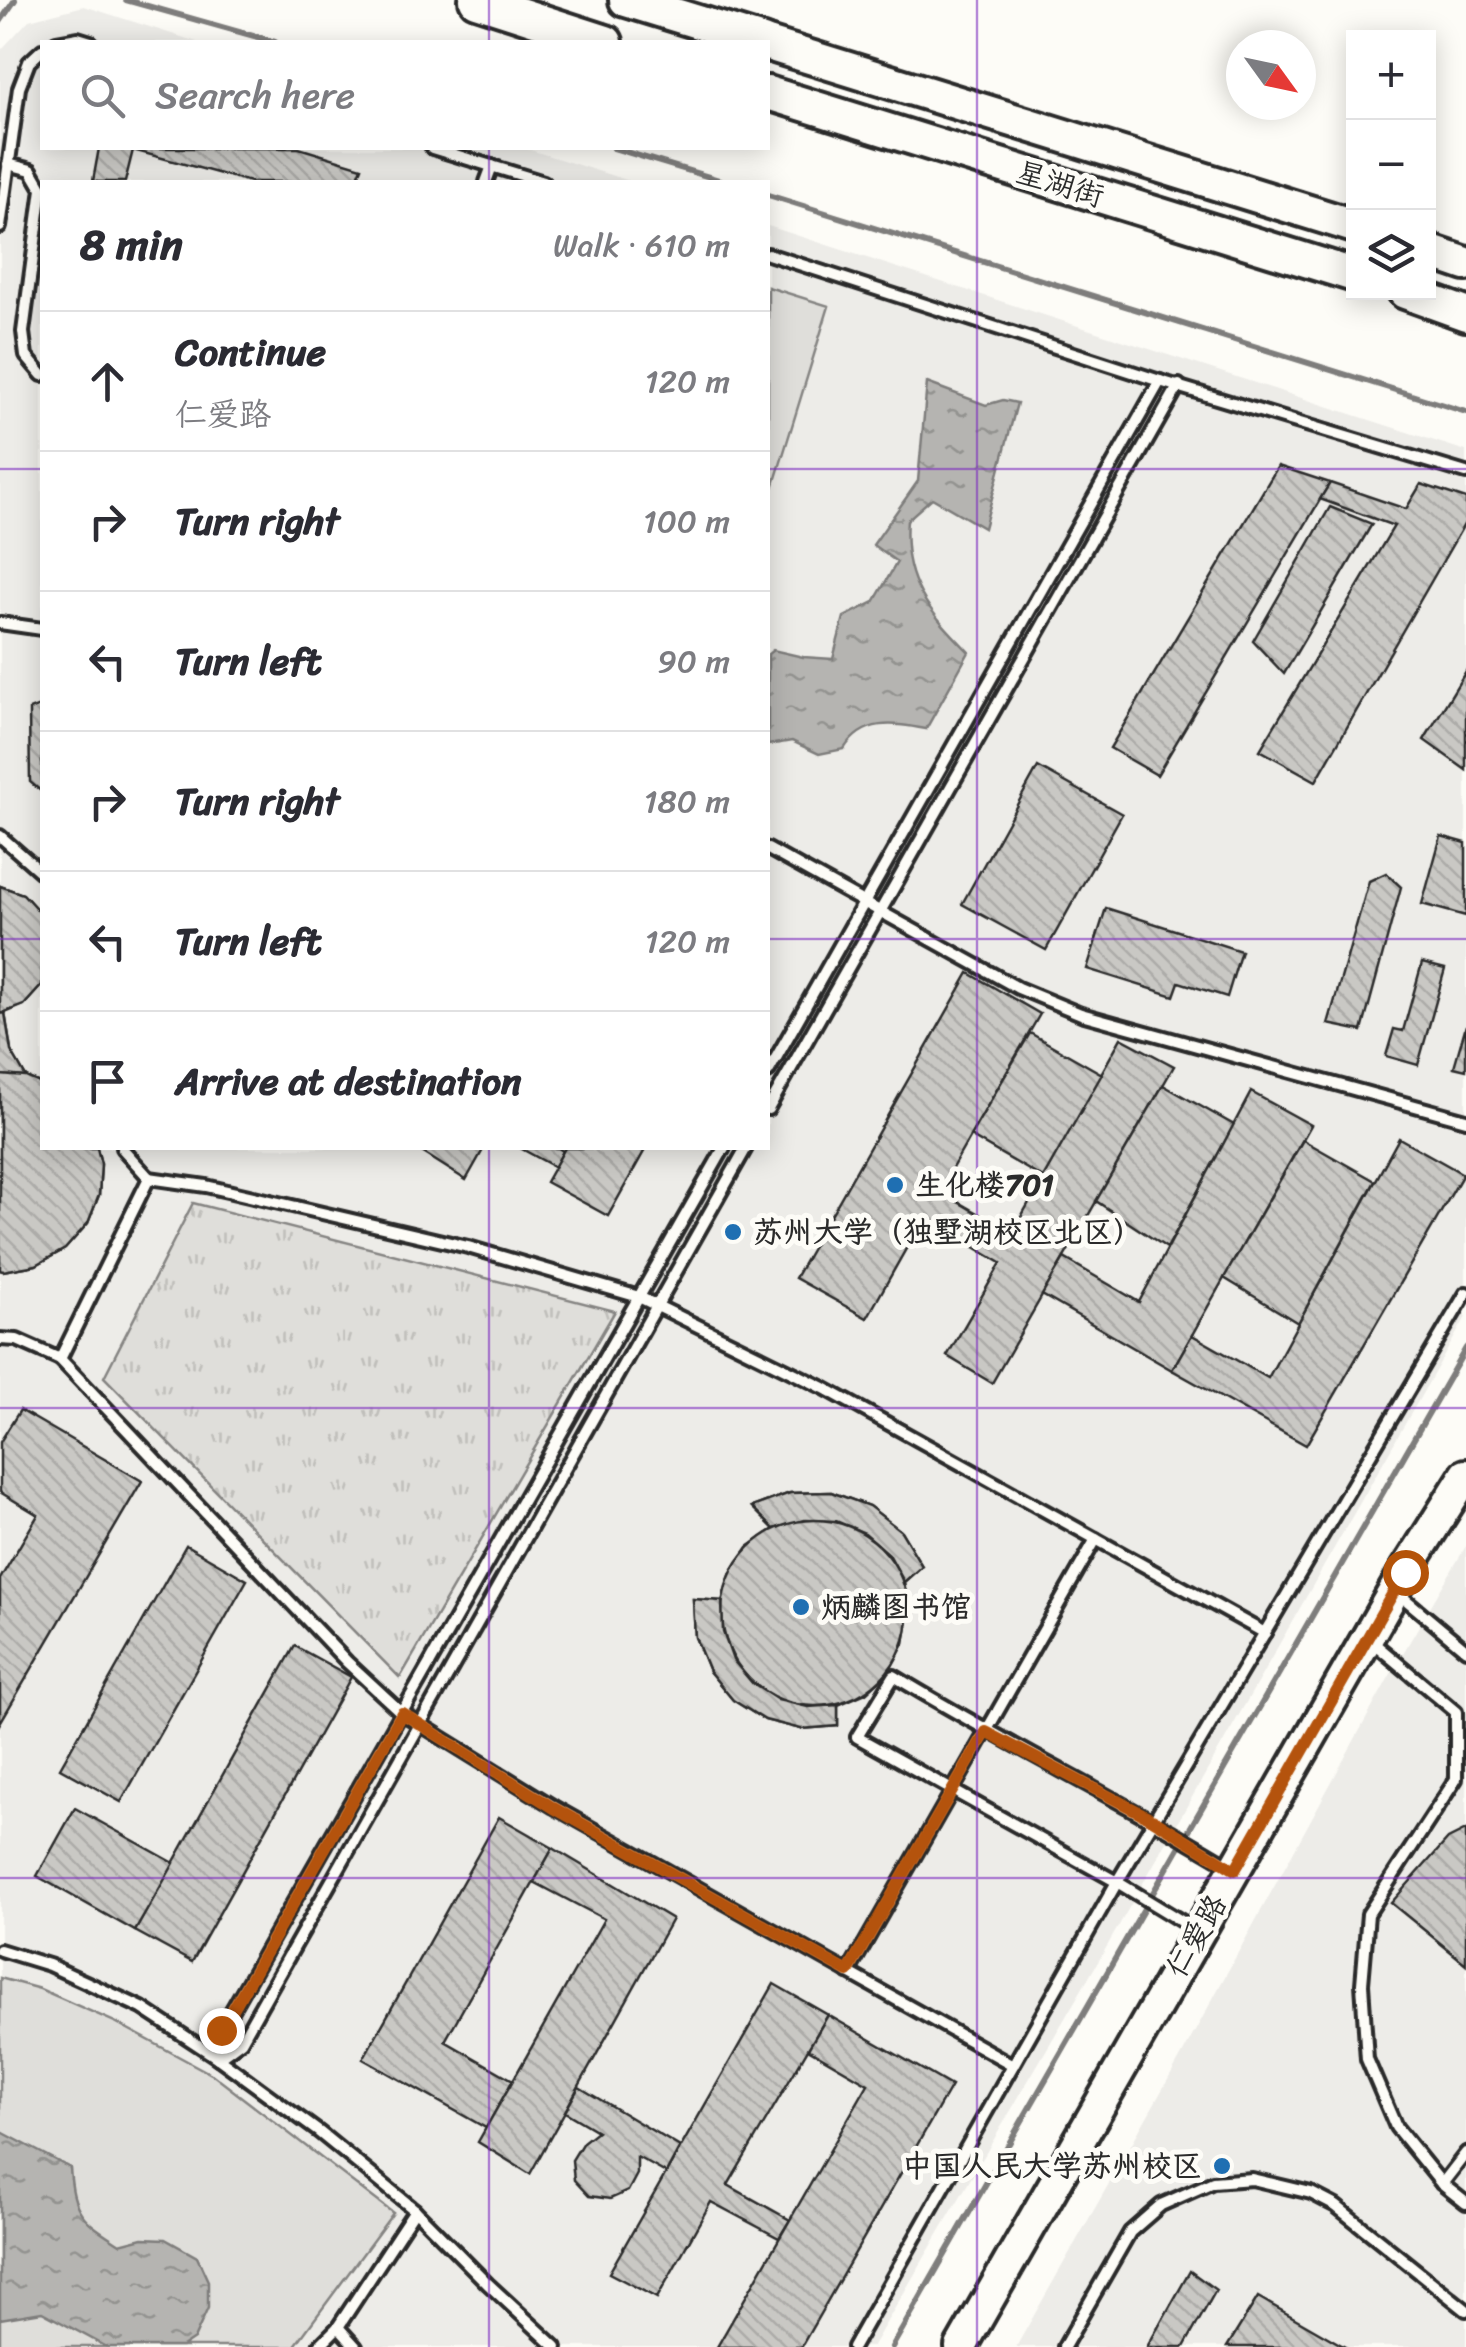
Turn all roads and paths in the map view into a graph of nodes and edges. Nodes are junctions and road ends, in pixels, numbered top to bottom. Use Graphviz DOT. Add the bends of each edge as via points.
graph roads {
  1 [pos="476,0"];
  2 [pos="626,0"];
  3 [pos="600,40"];
  4 [pos="755,40"];
  5 [pos="770,45"];
  6 [pos="40,52"];
  7 [pos="770,94"];
  8 [pos="439,150"];
  9 [pos="8,164"];
  10 [pos="492,166"];
  11 [pos="487,180"];
  12 [pos="538,180"];
  13 [pos="40,186"];
  14 [pos="40,205"];
  15 [pos="1346,224"];
  16 [pos="0,227"];
  17 [pos="1436,254"];
  18 [pos="770,255"];
  19 [pos="1466,264"];
  20 [pos="1346,273"];
  21 [pos="1427,300"];
  22 [pos="1466,314"];
  23 [pos="40,373"];
  24 [pos="1160,380"];
  25 [pos="1180,386"];
  26 [pos="1466,473"];
  27 [pos="0,623"];
  28 [pos="40,630"];
  29 [pos="0,836"];
  30 [pos="770,850"];
  31 [pos="40,871"];
  32 [pos="863,904"];
  33 [pos="878,912"];
  34 [pos="770,1068"];
  35 [pos="770,1105"];
  36 [pos="1466,1120"];
  37 [pos="124,1150"];
  38 [pos="723,1150"];
  39 [pos="745,1150"];
  40 [pos="150,1178"];
  41 [pos="1466,1293"];
  42 [pos="639,1297"];
  43 [pos="657,1305"];
  44 [pos="0,1339"];
  45 [pos="60,1359"];
  46 [pos="1466,1475"];
  47 [pos="1096,1539"];
  48 [pos="1395,1590"];
  49 [pos="1265,1632"];
  50 [pos="1367,1638"];
  51 [pos="1466,1650"];
  52 [pos="402,1713"];
  53 [pos="419,1725"];
  54 [pos="986,1732"];
  55 [pos="953,1790"];
  56 [pos="1154,1820"];
  57 [pos="1235,1870"];
  58 [pos="1118,1882"];
  59 [pos="1198,1932"];
  60 [pos="0,1950"];
  61 [pos="848,1972"];
  62 [pos="218,2058"];
  63 [pos="1013,2064"];
  64 [pos="1466,2153"];
  65 [pos="1442,2184"];
  66 [pos="1466,2203"];
  67 [pos="415,2210"];
  68 [pos="1466,2310"];
  69 [pos="338,2327"];
  70 [pos="318,2347"];
  71 [pos="356,2347"];
  72 [pos="556,2347"];
  73 [pos="852,2347"];
  74 [pos="961,2347"];
  75 [pos="1064,2347"];
  1 -- 3 [label="main road"];
  2 -- 4 [label="main road, 星湖街"];
  5 -- 15 [label="main road, 星湖街"];
  6 -- 9 [label="lane" via="19,88"];
  7 -- 20 [label="main road, 星湖街"];
  8 -- 10 [label="lane"];
  9 -- 13 [label="lane" via="31,170"];
  9 -- 16 [label="lane"];
  10 -- 11 [label="lane"];
  10 -- 12 [label="lane"];
  14 -- 23 [label="lane" via="24,332 26,356"];
  17 -- 19 [label="main road"];
  18 -- 24 [label="lane"];
  21 -- 22 [label="main road"];
  24 -- 25 [label="lane"];
  24 -- 32 [label="lane"];
  25 -- 26 [label="lane"];
  25 -- 33 [label="lane"];
  27 -- 28 [label="lane"];
  29 -- 31 [label="lane"];
  30 -- 32 [label="lane"];
  32 -- 33 [label="lane"];
  32 -- 34 [label="lane"];
  33 -- 35 [label="lane"];
  33 -- 36 [label="lane" via="1018,988 1081,1014"];
  37 -- 40 [label="lane"];
  38 -- 42 [label="lane"];
  39 -- 43 [label="lane"];
  40 -- 42 [label="lane" via="468,1247"];
  40 -- 45 [label="lane"];
  41 -- 49 [label="lane"];
  42 -- 43 [label="lane"];
  42 -- 52 [label="lane"];
  43 -- 47 [label="lane" via="824,1388"];
  43 -- 53 [label="lane"];
  44 -- 45 [label="lane"];
  45 -- 52 [label="lane"];
  46 -- 48 [label="main road, 仁爱路"];
  47 -- 49 [label="lane"];
  47 -- 54 [label="lane"];
  48 -- 50 [label="main road, 仁爱路"];
  48 -- 51 [label="lane"];
  49 -- 56 [label="lane"];
  50 -- 57 [label="main road, 仁爱路"];
  50 -- 65 [label="lane" via="1456,1712 1456,1779 1368,1914 1362,1984 1368,2059 1396,2128"];
  52 -- 53 [label="lane"];
  52 -- 62 [label="lane" via="221,2030"];
  53 -- 61 [label="lane"];
  53 -- 62 [label="lane" via="241,2041"];
  54 -- 55 [label="lane"];
  54 -- 55 [label="lane" via="894,1676 857,1737"];
  54 -- 56 [label="lane"];
  55 -- 58 [label="lane"];
  55 -- 61 [label="lane"];
  56 -- 57 [label="lane"];
  56 -- 58 [label="lane"];
  57 -- 59 [label="main road, 仁爱路"];
  58 -- 59 [label="lane"];
  58 -- 63 [label="lane"];
  59 -- 74 [label="main road, 仁爱路"];
  60 -- 62 [label="lane" via="50,1965 142,2008"];
  61 -- 63 [label="lane"];
  62 -- 67 [label="lane"];
  63 -- 73 [label="lane"];
  64 -- 65 [label="lane"];
  65 -- 66 [label="lane"];
  67 -- 69 [label="lane"];
  67 -- 72 [label="lane"];
  68 -- 75 [label="lane" via="1312,2193 1252,2180 1213,2182 1160,2205 1130,2232"];
  69 -- 70 [label="lane"];
  69 -- 71 [label="lane"];
}
